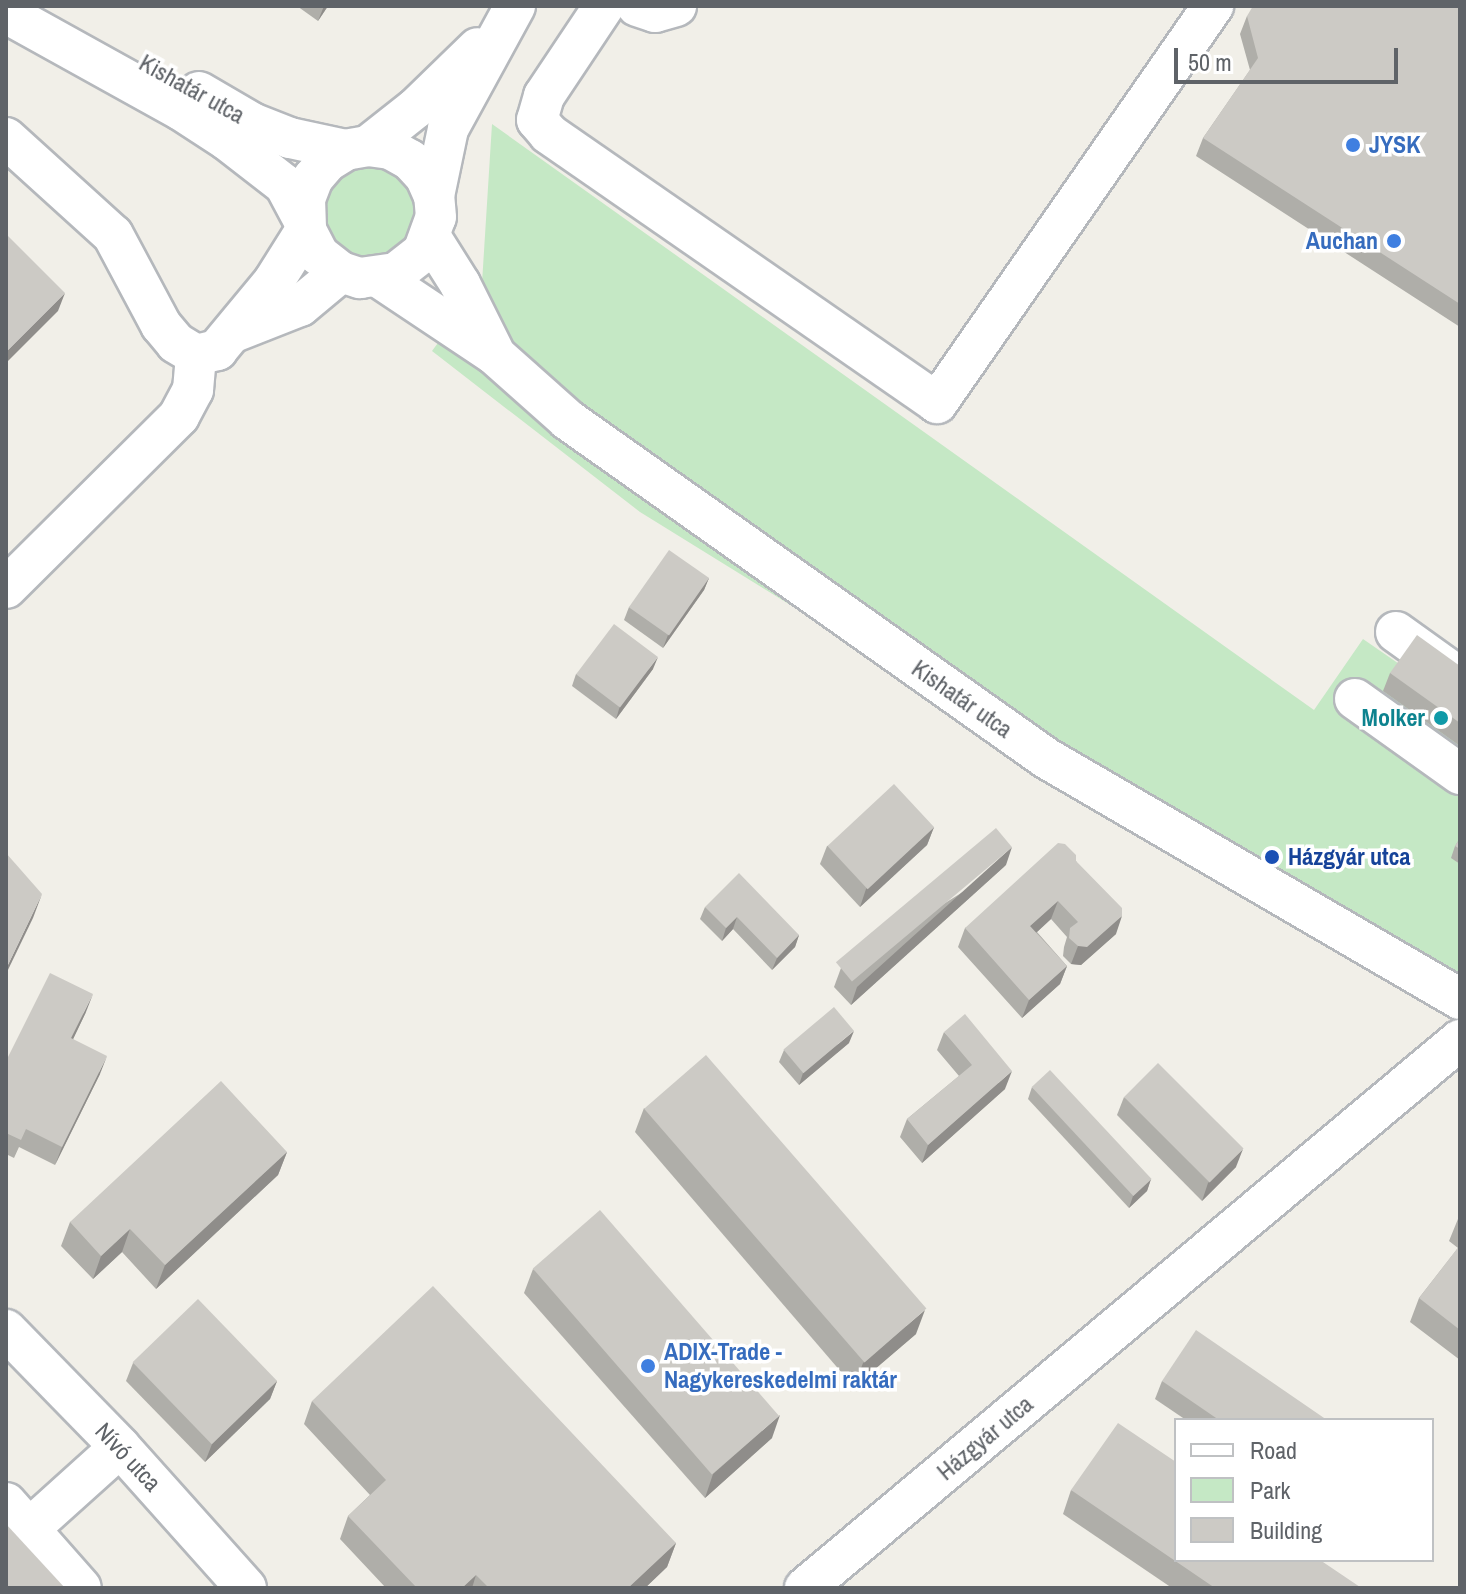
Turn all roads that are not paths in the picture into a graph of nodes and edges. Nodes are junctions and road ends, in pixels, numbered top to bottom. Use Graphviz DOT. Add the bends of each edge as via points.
graph roads {
  1 [pos="48,6"];
  2 [pos="604,6"];
  3 [pos="637,6"];
  4 [pos="676,6"];
  5 [pos="1213,6"];
  6 [pos="6,13"];
  7 [pos="508,16"];
  8 [pos="6,138"];
  9 [pos="357,148"];
  10 [pos="434,196"];
  11 [pos="305,225"];
  12 [pos="431,238"];
  13 [pos="341,272"];
  14 [pos="380,278"];
  15 [pos="230,333"];
  16 [pos="494,354"];
  17 [pos="196,355"];
  18 [pos="6,588"];
  19 [pos="1396,632"];
  20 [pos="1460,678"];
  21 [pos="1355,699"];
  22 [pos="1460,774"];
  23 [pos="1460,999"];
  24 [pos="1460,1040"];
  25 [pos="13,1350"];
  26 [pos="120,1447"];
  27 [pos="18,1516"];
  28 [pos="226,1581"];
  29 [pos="81,1588"];
  30 [pos="805,1588"];
  1 -- 9 [label="street, Kishatár utca" via="252,123 307,145"];
  2 -- 5 [label="street" via="544,96 537,120 937,403"];
  3 -- 4 [label="street" via="655,12"];
  6 -- 11 [label="street, Kishatár utca" via="181,110 271,171 285,185"];
  7 -- 9 [label="street" via="416,108"];
  7 -- 10 [label="street" via="448,129"];
  8 -- 17 [label="street" via="113,235 161,325"];
  9 -- 10 [label="street" via="390,149 410,160"];
  9 -- 11 [label="street" via="327,162 313,178 305,199"];
  10 -- 12 [label="street"];
  11 -- 13 [label="street" via="319,255"];
  11 -- 15 [label="street" via="274,281"];
  12 -- 14 [label="street" via="410,264"];
  12 -- 16 [label="street"];
  13 -- 14 [label="street"];
  13 -- 15 [label="street" via="300,306"];
  14 -- 16 [label="street"];
  15 -- 17 [label="street" via="217,350"];
  16 -- 23 [label="street, Kishatár utca" via="568,420 1046,758"];
  17 -- 18 [label="street" via="193,390 179,416"];
  19 -- 20 [label="street"];
  21 -- 22 [label="street"];
  24 -- 30 [label="street, Házgyár utca"];
  25 -- 26 [label="street, Nívó utca"];
  26 -- 27 [label="street"];
  26 -- 28 [label="street, Nívó utca"];
  27 -- 29 [label="street"];
}
